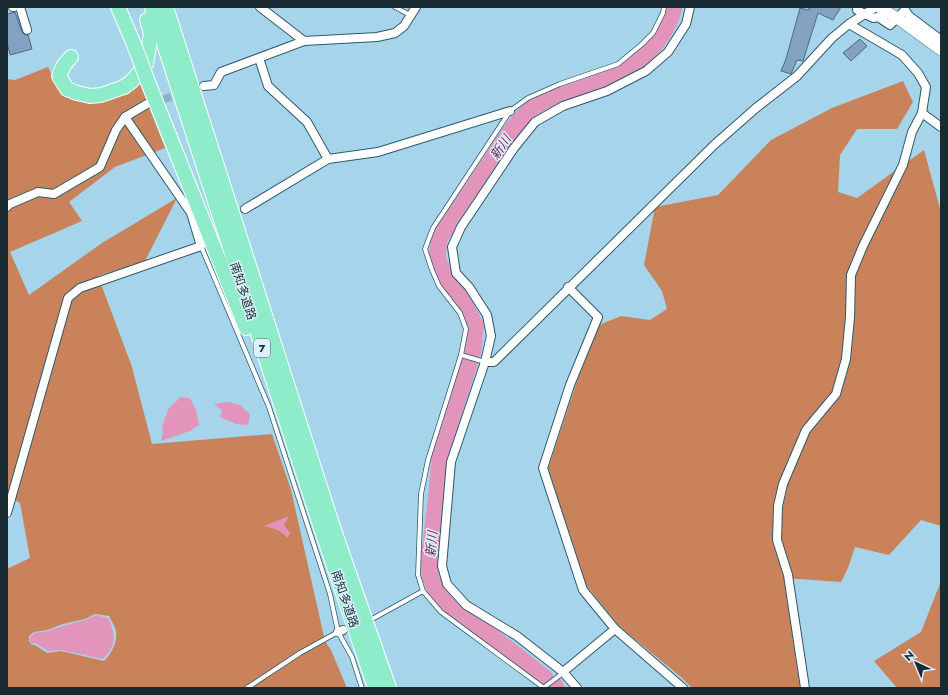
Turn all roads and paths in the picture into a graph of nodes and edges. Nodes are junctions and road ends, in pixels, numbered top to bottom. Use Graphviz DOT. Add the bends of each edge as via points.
graph roads {
  1 [pos="20,7"];
  2 [pos="118,7"];
  3 [pos="144,7"];
  4 [pos="152,7"];
  5 [pos="166,7"];
  6 [pos="260,7"];
  7 [pos="395,7"];
  8 [pos="416,7"];
  9 [pos="664,7"];
  10 [pos="690,7"];
  11 [pos="857,7"];
  12 [pos="878,7"];
  13 [pos="905,8"];
  14 [pos="866,14"];
  15 [pos="410,15"];
  16 [pos="896,18"];
  17 [pos="849,24"];
  18 [pos="27,30"];
  19 [pos="941,40"];
  20 [pos="304,41"];
  21 [pos="941,50"];
  22 [pos="71,57"];
  23 [pos="259,58"];
  24 [pos="204,86"];
  25 [pos="147,104"];
  26 [pos="510,111"];
  27 [pos="922,114"];
  28 [pos="125,117"];
  29 [pos="941,127"];
  30 [pos="328,159"];
  31 [pos="7,207"];
  32 [pos="245,209"];
  33 [pos="201,246"];
  34 [pos="568,287"];
  35 [pos="461,355"];
  36 [pos="485,362"];
  37 [pos="277,393"];
  38 [pos="7,513"];
  39 [pos="423,591"];
  40 [pos="374,618"];
  41 [pos="615,628"];
  42 [pos="340,631"];
  43 [pos="563,672"];
  44 [pos="247,688"];
  45 [pos="362,688"];
  46 [pos="375,688"];
  47 [pos="389,688"];
  48 [pos="543,688"];
  49 [pos="577,688"];
  50 [pos="683,688"];
  51 [pos="805,688"];
  1 -- 18 [label="street"];
  2 -- 37 [label="highway, bridge" via="270,387"];
  3 -- 22 [label="highway" via="151,34 146,64 124,87 90,96 66,89 59,76"];
  4 -- 37 [label="highway, 南知多道路 / 7"];
  5 -- 47 [label="highway, 南知多道路 / 7" via="331,519"];
  6 -- 20 [label="street"];
  7 -- 15 [label="lane"];
  8 -- 15 [label="street"];
  9 -- 26 [label="lane" via="652,33 618,64 560,84 528,98"];
  10 -- 36 [label="street" via="686,24 668,52 646,71 607,91 563,106 535,122 514,148 461,227 452,247 456,273 469,287 487,315 491,336"];
  11 -- 14 [label="street" via="857,10"];
  12 -- 14 [label="street"];
  12 -- 16 [label="main road"];
  13 -- 16 [label="street"];
  13 -- 19 [label="street" via="909,16"];
  14 -- 16 [label="street" via="873,18 878,17 890,25"];
  14 -- 17 [label="street"];
  15 -- 20 [label="street" via="404,26 395,33 378,37"];
  16 -- 21 [label="main road"];
  17 -- 27 [label="street" via="902,55 918,73 926,87"];
  17 -- 34 [label="street" via="832,38 797,76 714,145"];
  20 -- 23 [label="street"];
  23 -- 24 [label="street" via="221,72 214,85"];
  23 -- 30 [label="street" via="268,86 307,122"];
  25 -- 28 [label="street"];
  26 -- 30 [label="street" via="378,152"];
  26 -- 35 [label="lane" via="433,228 425,249 438,286 460,313 466,329"];
  27 -- 29 [label="street"];
  27 -- 51 [label="street" via="912,132 903,165 851,275 846,359 836,394 806,430 783,484 778,506 777,540 788,575"];
  28 -- 31 [label="street" via="116,130 100,167 54,194 38,192"];
  28 -- 33 [label="street" via="191,213"];
  30 -- 32 [label="street"];
  33 -- 38 [label="street" via="80,288 68,298"];
  33 -- 42 [label="lane" via="269,407"];
  34 -- 36 [label="street" via="494,362"];
  34 -- 41 [label="street" via="598,317 570,385 543,468 583,590"];
  35 -- 36 [label="lane"];
  35 -- 39 [label="lane" via="428,460 421,494 418,575"];
  36 -- 43 [label="street" via="451,462 442,566 446,584 466,605 517,636"];
  37 -- 46 [label="highway, 南知多道路 / 7"];
  39 -- 40 [label="lane"];
  39 -- 48 [label="lane" via="440,612"];
  41 -- 43 [label="street"];
  41 -- 50 [label="street"];
  42 -- 44 [label="lane" via="300,653"];
  42 -- 45 [label="lane"];
  43 -- 48 [label="lane"];
  43 -- 49 [label="street"];
}
